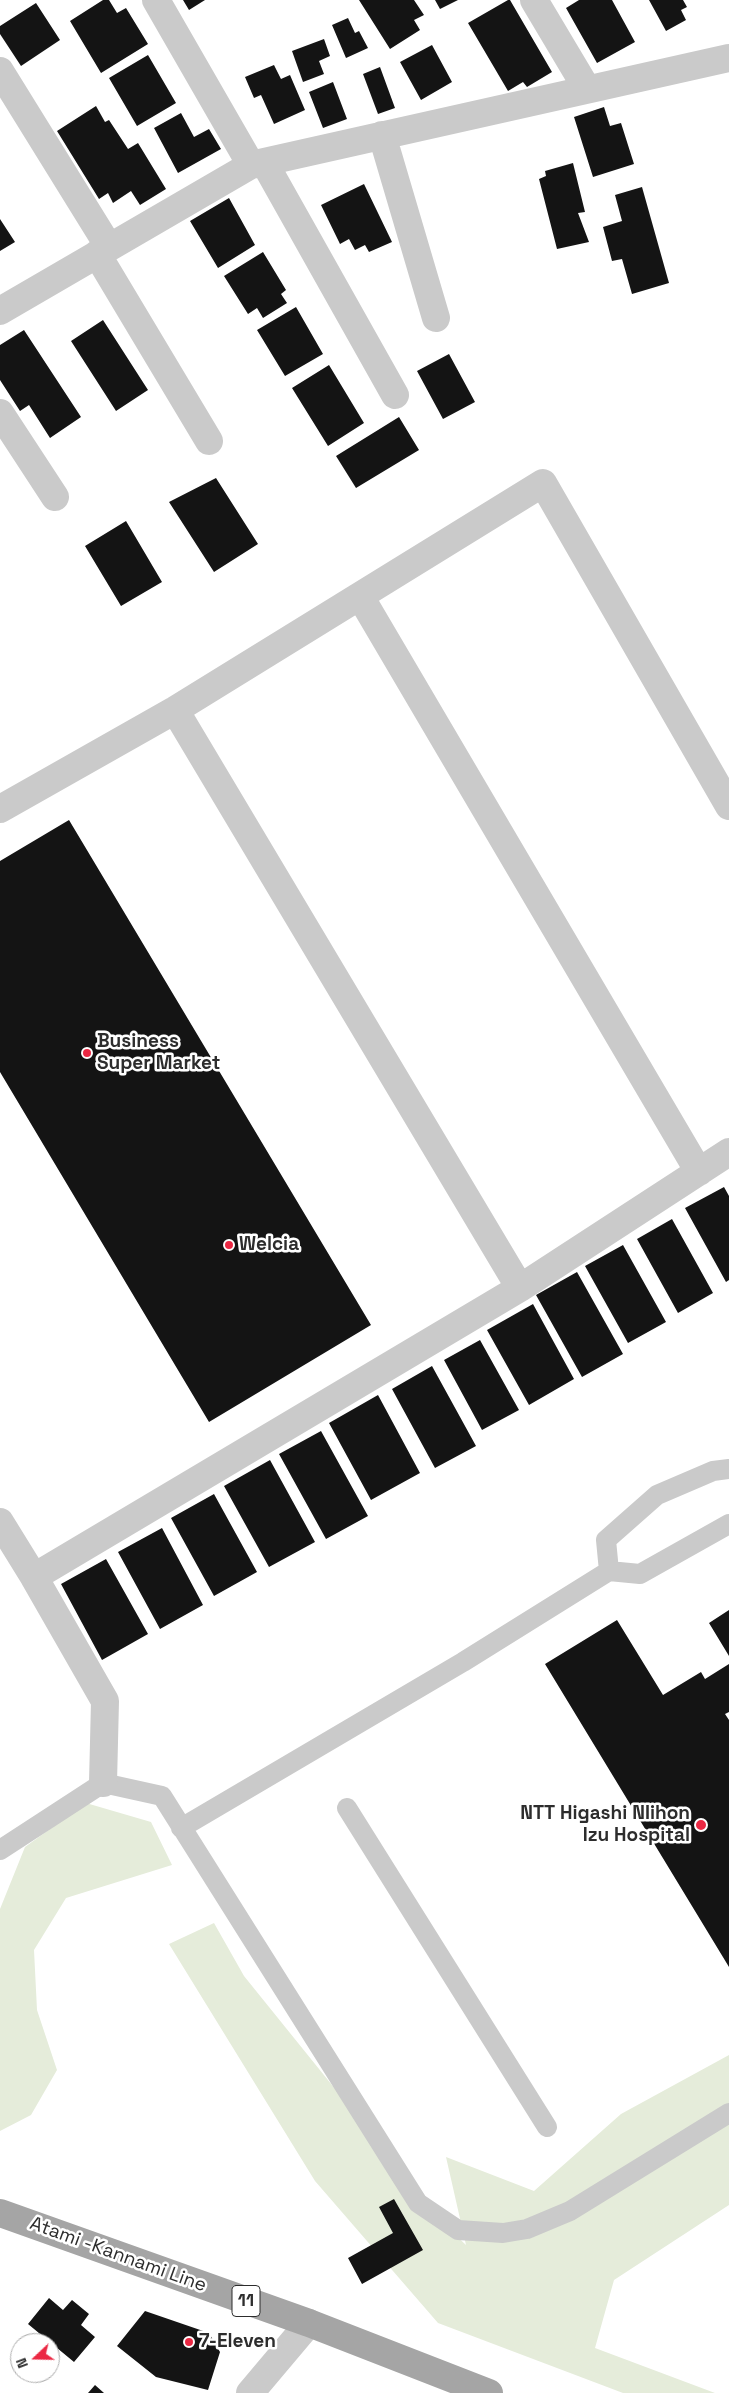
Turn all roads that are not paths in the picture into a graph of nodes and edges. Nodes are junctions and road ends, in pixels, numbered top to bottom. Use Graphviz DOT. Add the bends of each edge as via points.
graph roads {
  1 [pos="156,0"];
  2 [pos="534,0"];
  3 [pos="729,58"];
  4 [pos="0,70"];
  5 [pos="587,89"];
  6 [pos="382,135"];
  7 [pos="258,163"];
  8 [pos="103,251"];
  9 [pos="0,311"];
  10 [pos="436,318"];
  11 [pos="395,395"];
  12 [pos="0,413"];
  13 [pos="209,442"];
  14 [pos="55,496"];
  15 [pos="360,596"];
  16 [pos="175,710"];
  17 [pos="729,806"];
  18 [pos="0,809"];
  19 [pos="729,1152"];
  20 [pos="699,1172"];
  21 [pos="520,1288"];
  22 [pos="729,1469"];
  23 [pos="0,1522"];
  24 [pos="729,1524"];
  25 [pos="609,1571"];
  26 [pos="34,1577"];
  27 [pos="102,1783"];
  28 [pos="347,1808"];
  29 [pos="181,1828"];
  30 [pos="0,1850"];
  31 [pos="729,2113"];
  32 [pos="547,2127"];
  33 [pos="0,2213"];
  34 [pos="308,2323"];
  35 [pos="250,2393"];
  36 [pos="489,2393"];
  1 -- 7 [label="street"];
  2 -- 5 [label="street"];
  3 -- 5 [label="street"];
  4 -- 8 [label="street"];
  5 -- 6 [label="street"];
  6 -- 7 [label="street"];
  6 -- 10 [label="street"];
  7 -- 8 [label="street"];
  7 -- 11 [label="street"];
  8 -- 9 [label="street"];
  8 -- 13 [label="street"];
  12 -- 14 [label="street"];
  15 -- 16 [label="street"];
  15 -- 17 [label="street" via="544,484"];
  15 -- 20 [label="street"];
  16 -- 18 [label="street"];
  16 -- 21 [label="street"];
  19 -- 20 [label="street"];
  20 -- 21 [label="street"];
  21 -- 26 [label="street"];
  22 -- 25 [label="lane" via="713,1471 657,1495 606,1540"];
  23 -- 26 [label="street"];
  24 -- 25 [label="lane" via="640,1574"];
  25 -- 29 [label="lane" via="463,1662"];
  26 -- 27 [label="street" via="105,1701"];
  27 -- 29 [label="lane" via="162,1796"];
  27 -- 30 [label="lane"];
  28 -- 32 [label="lane"];
  29 -- 31 [label="lane" via="418,2203 458,2230 503,2233 527,2229 570,2211"];
  33 -- 34 [label="main road, Atami -Kannami Line / 11"];
  34 -- 35 [label="street"];
  34 -- 36 [label="main road, Atami -Kannami Line / 11"];
}
